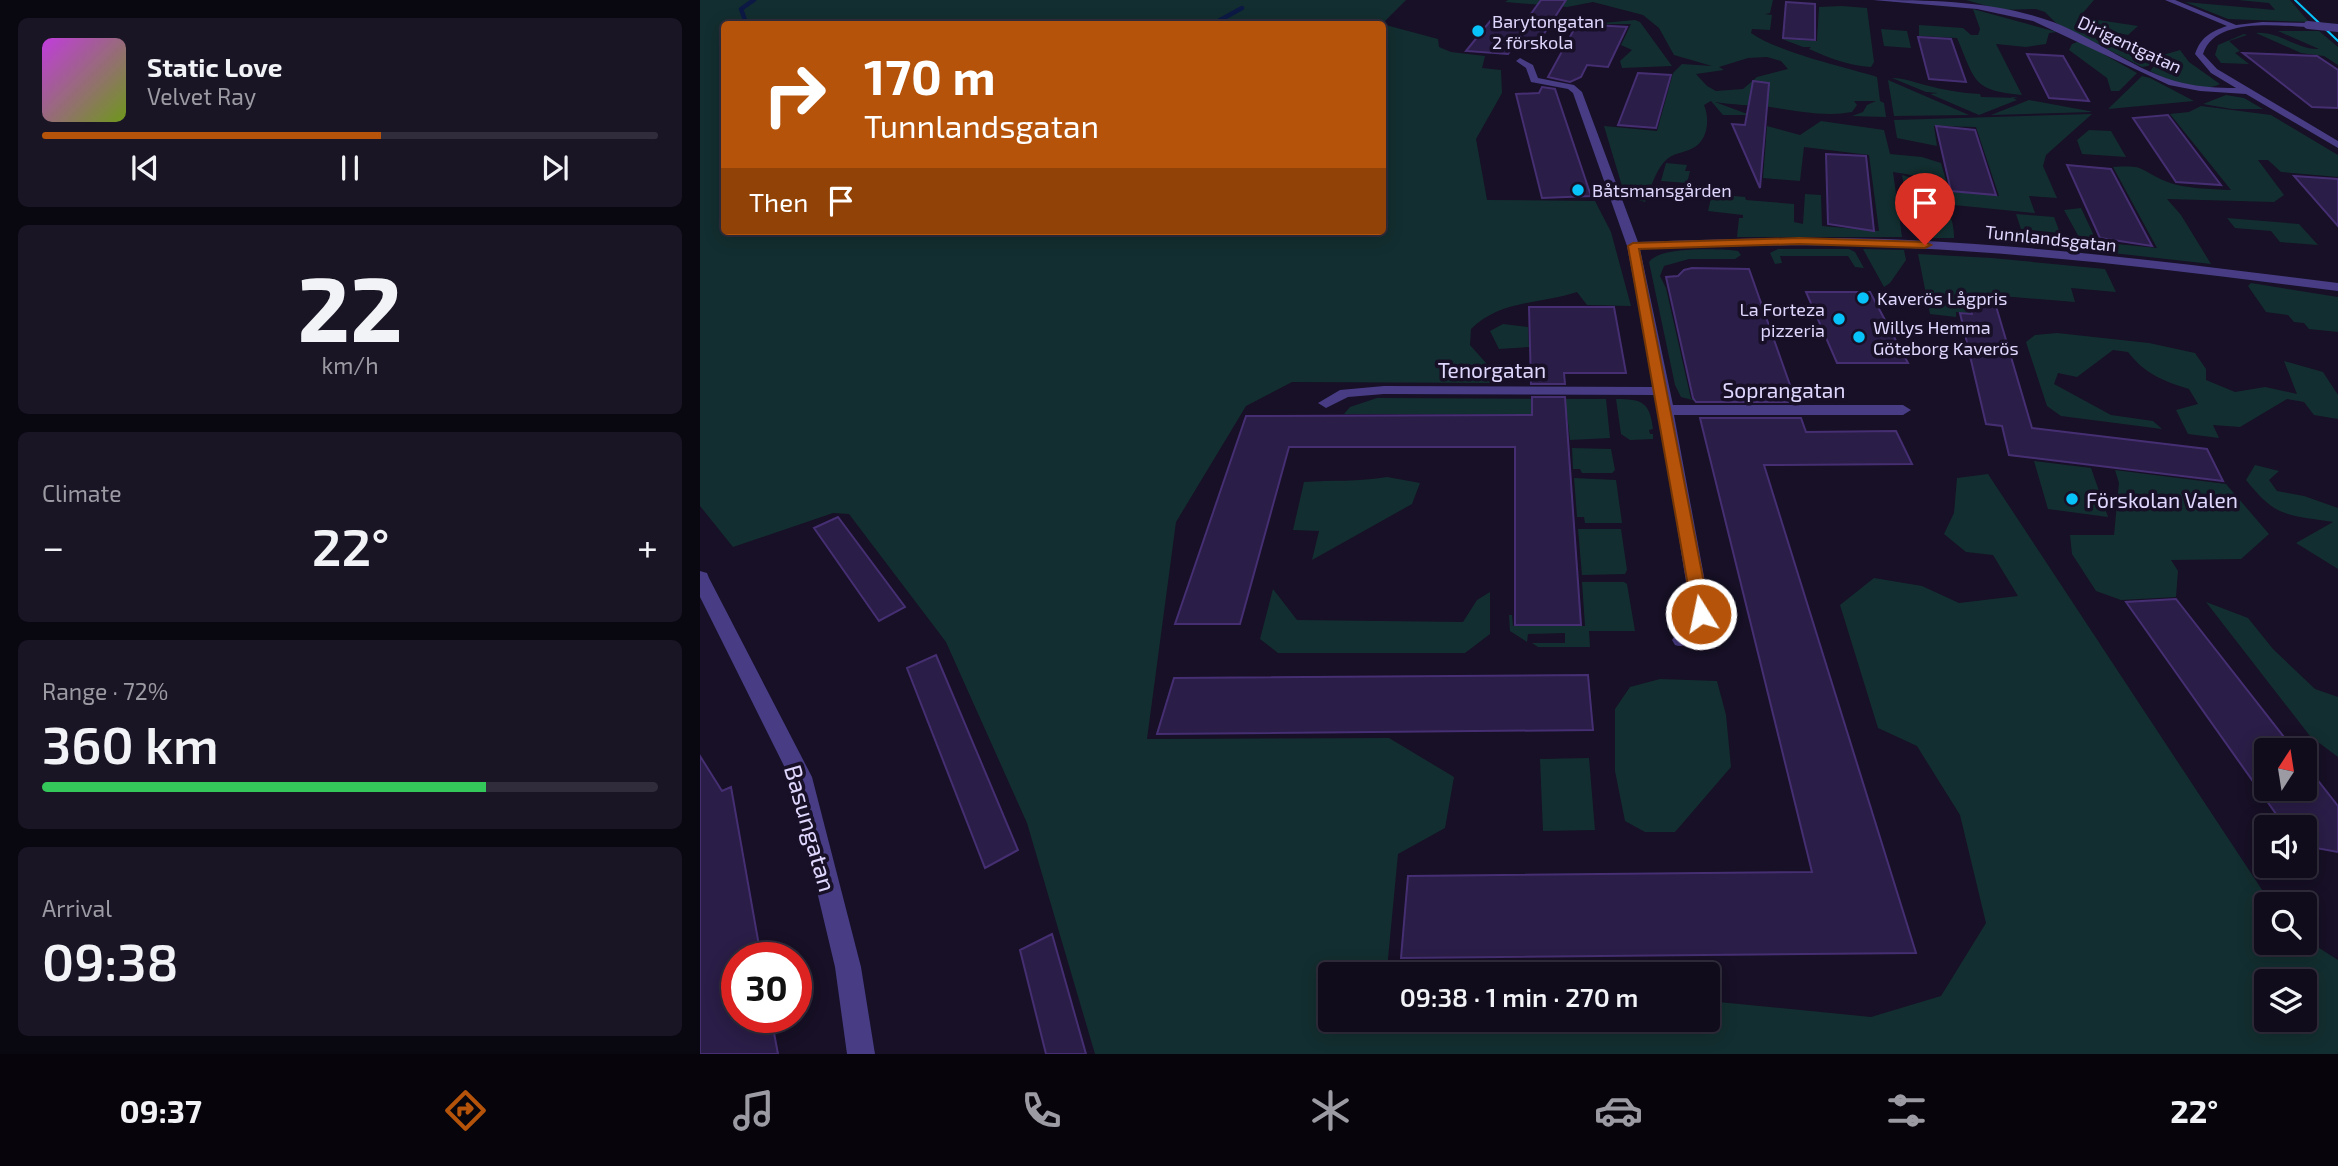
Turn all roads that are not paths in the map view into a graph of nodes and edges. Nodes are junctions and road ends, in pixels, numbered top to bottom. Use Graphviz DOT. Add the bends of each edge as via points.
graph roads {
  1 [pos="1877,0"];
  2 [pos="2169,0"];
  3 [pos="2235,27"];
  4 [pos="2338,29"];
  5 [pos="1520,61"];
  6 [pos="2247,90"];
  7 [pos="2338,145"];
  8 [pos="1633,246"];
  9 [pos="2338,287"];
  10 [pos="1661,391"];
  11 [pos="1326,403"];
  12 [pos="1666,410"];
  13 [pos="1903,410"];
  14 [pos="700,578"];
  15 [pos="1682,640"];
  16 [pos="861,1054"];
  1 -- 6 [label="street, Dirigentgatan" via="2016,14 2055,26 2170,83"];
  2 -- 3 [label="street"];
  3 -- 4 [label="street, bridge"];
  3 -- 6 [label="street" via="2207,36 2199,54 2209,67"];
  5 -- 8 [label="street" via="1530,67 1534,80 1577,92"];
  6 -- 7 [label="street"];
  8 -- 9 [label="street, Tunnlandsgatan" via="1799,241 1909,244 2025,252"];
  8 -- 10 [label="street"];
  10 -- 11 [label="street, Tenorgatan" via="1384,390 1345,393"];
  10 -- 12 [label="street"];
  12 -- 13 [label="street, Soprangatan"];
  12 -- 15 [label="street" via="1701,614"];
  14 -- 16 [label="street, Basungatan" via="801,777 848,967"];
}
